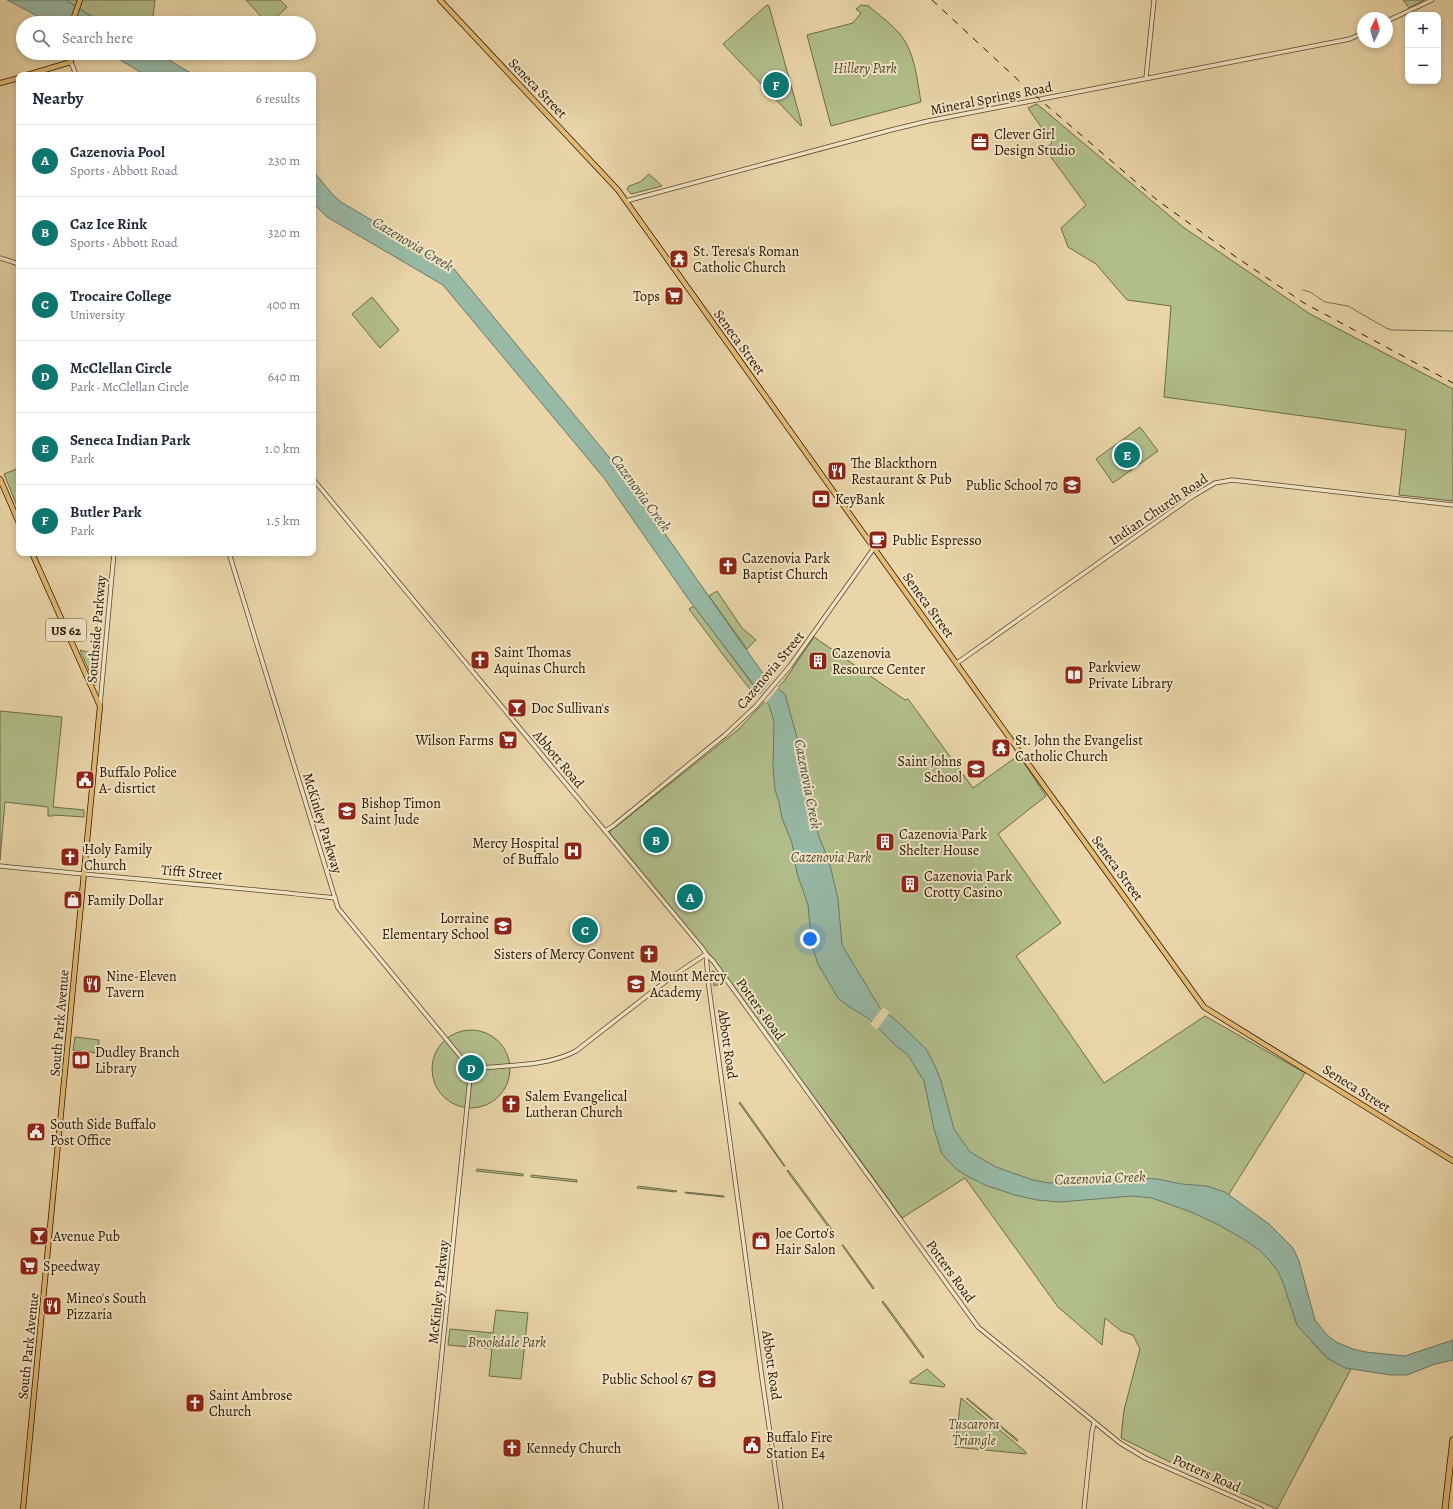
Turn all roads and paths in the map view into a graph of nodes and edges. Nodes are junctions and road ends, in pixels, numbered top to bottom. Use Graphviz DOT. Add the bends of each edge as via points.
graph roads {
  1 [pos="80,0"];
  2 [pos="440,0"];
  3 [pos="1154,0"];
  4 [pos="1432,0"];
  5 [pos="74,16"];
  6 [pos="1393,18"];
  7 [pos="1357,36"];
  8 [pos="71,62"];
  9 [pos="37,72"];
  10 [pos="75,72"];
  11 [pos="1146,78"];
  12 [pos="16,79"];
  13 [pos="0,83"];
  14 [pos="626,201"];
  15 [pos="0,258"];
  16 [pos="16,263"];
  17 [pos="0,479"];
  18 [pos="316,483"];
  19 [pos="1453,505"];
  20 [pos="16,516"];
  21 [pos="874,548"];
  22 [pos="33,556"];
  23 [pos="114,556"];
  24 [pos="230,556"];
  25 [pos="957,664"];
  26 [pos="100,706"];
  27 [pos="605,831"];
  28 [pos="0,866"];
  29 [pos="84,875"];
  30 [pos="335,898"];
  31 [pos="706,954"];
  32 [pos="465,1062"];
  33 [pos="480,1068"];
  34 [pos="470,1078"];
  35 [pos="1453,1161"];
  36 [pos="1094,1424"];
  37 [pos="1453,1440"];
  38 [pos="23,1509"];
  39 [pos="426,1509"];
  40 [pos="781,1509"];
  41 [pos="1084,1509"];
  42 [pos="1261,1509"];
  43 [pos="1444,1509"];
  1 -- 5 [label="main road"];
  2 -- 14 [label="main road, Seneca Street" via="610,180"];
  3 -- 11 [label="street"];
  4 -- 6 [label="street"];
  7 -- 11 [label="street, Mineral Springs Road"];
  8 -- 9 [label="main road"];
  8 -- 10 [label="street"];
  11 -- 14 [label="street, Mineral Springs Road" via="891,130"];
  12 -- 13 [label="main road"];
  14 -- 21 [label="main road, Seneca Street"];
  15 -- 16 [label="street"];
  17 -- 20 [label="main road"];
  18 -- 27 [label="street, Abbott Road"];
  19 -- 25 [label="street, Indian Church Road" via="1232,480 1215,483 1124,544"];
  21 -- 25 [label="main road, Seneca Street"];
  21 -- 27 [label="street, Cazenovia Street" via="809,640 762,700 741,721"];
  22 -- 26 [label="main road, South Park Avenue / US 62"];
  23 -- 26 [label="street, Southside Parkway"];
  24 -- 30 [label="street, McKinley Parkway"];
  25 -- 35 [label="main road, Seneca Street" via="1204,1007"];
  26 -- 29 [label="main road, South Park Avenue / US 62"];
  27 -- 31 [label="street, Abbott Road"];
  28 -- 29 [label="street, Tifft Street"];
  29 -- 30 [label="street, Tifft Street"];
  29 -- 38 [label="main road, South Park Avenue / US 62"];
  30 -- 32 [label="street, McKinley Parkway" via="340,912"];
  31 -- 33 [label="street" via="670,978 569,1055 547,1061"];
  31 -- 36 [label="street, Potters Road" via="978,1327"];
  31 -- 40 [label="street, Abbott Road"];
  32 -- 33 [label="street" via="474,1060"];
  32 -- 34 [label="street" via="462,1072"];
  33 -- 34 [label="street" via="478,1075"];
  34 -- 39 [label="street, McKinley Parkway"];
  36 -- 41 [label="street"];
  36 -- 42 [label="street, Potters Road" via="1145,1458"];
  37 -- 43 [label="highway"];
}
